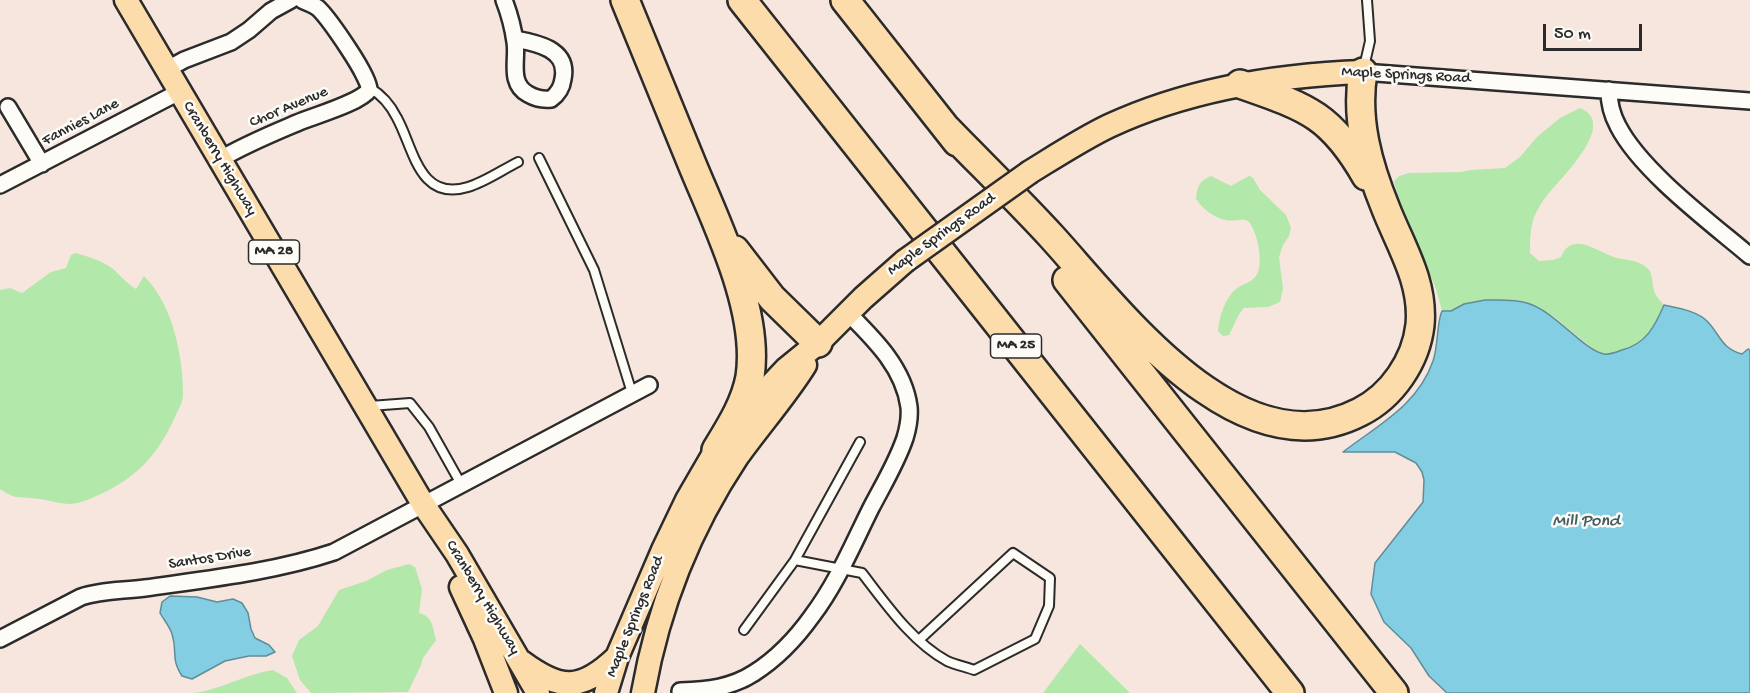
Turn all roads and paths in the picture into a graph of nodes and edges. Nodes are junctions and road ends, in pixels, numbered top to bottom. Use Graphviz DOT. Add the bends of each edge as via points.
graph roads {
  1 [pos="126,0"];
  2 [pos="291,0"];
  3 [pos="504,0"];
  4 [pos="625,0"];
  5 [pos="742,0"];
  6 [pos="845,0"];
  7 [pos="1367,0"];
  8 [pos="305,2"];
  9 [pos="515,39"];
  10 [pos="166,70"];
  11 [pos="1363,72"];
  12 [pos="1240,84"];
  13 [pos="370,88"];
  14 [pos="1609,90"];
  15 [pos="179,92"];
  16 [pos="1750,101"];
  17 [pos="8,107"];
  18 [pos="947,129"];
  19 [pos="539,158"];
  20 [pos="219,160"];
  21 [pos="518,162"];
  22 [pos="42,164"];
  23 [pos="0,185"];
  24 [pos="1385,208"];
  25 [pos="714,215"];
  26 [pos="1746,250"];
  27 [pos="848,312"];
  28 [pos="818,344"];
  29 [pos="649,385"];
  30 [pos="632,393"];
  31 [pos="365,406"];
  32 [pos="860,442"];
  33 [pos="716,450"];
  34 [pos="461,484"];
  35 [pos="423,504"];
  36 [pos="795,560"];
  37 [pos="841,570"];
  38 [pos="744,630"];
  39 [pos="0,639"];
  40 [pos="919,640"];
  41 [pos="617,657"];
  42 [pos="519,660"];
  43 [pos="680,691"];
  44 [pos="506,693"];
  45 [pos="538,693"];
  46 [pos="606,693"];
  47 [pos="643,693"];
  48 [pos="1290,693"];
  49 [pos="1394,693"];
  1 -- 10 [label="main road, Cranberry Highway / MA 28"];
  2 -- 10 [label="street" via="270,11 231,42"];
  3 -- 9 [label="street"];
  4 -- 25 [label="highway"];
  5 -- 48 [label="highway, MA 25"];
  6 -- 18 [label="highway"];
  7 -- 11 [label="lane" via="1370,41"];
  8 -- 13 [label="street" via="319,9 335,30"];
  10 -- 15 [label="main road, Cranberry Highway / MA 28"];
  11 -- 12 [label="main road, Maple Springs Road" via="1318,73"];
  11 -- 14 [label="street, Maple Springs Road"];
  11 -- 24 [label="highway" via="1360,118"];
  12 -- 24 [label="highway" via="1294,103 1322,119 1357,159"];
  12 -- 27 [label="main road, Maple Springs Road, bridge" via="1172,102 1081,140 905,261"];
  13 -- 20 [label="street, Chor Avenue" via="354,101"];
  13 -- 21 [label="lane" via="381,95 397,117 415,163 430,182 443,190 467,187"];
  14 -- 16 [label="street, Maple Springs Road"];
  14 -- 26 [label="street" via="1617,126 1643,159 1690,205"];
  15 -- 20 [label="main road, Cranberry Highway / MA 28"];
  15 -- 22 [label="street, Fannies Lane"];
  17 -- 22 [label="street"];
  18 -- 24 [label="highway" via="1174,366 1224,402 1256,417 1290,425 1319,426 1364,410 1387,392 1414,351 1420,323 1419,292"];
  18 -- 49 [label="highway"];
  19 -- 30 [label="lane" via="594,270"];
  20 -- 31 [label="main road, Cranberry Highway / MA 28"];
  22 -- 23 [label="street, Fannies Lane"];
  25 -- 28 [label="highway" via="756,279"];
  25 -- 33 [label="highway" via="743,301 751,364 742,404"];
  27 -- 28 [label="main road, Maple Springs Road"];
  27 -- 37 [label="street" via="899,374 909,416 900,450"];
  28 -- 33 [label="main road, Maple Springs Road" via="786,369"];
  28 -- 47 [label="main road, Maple Springs Road" via="735,460 694,533 668,594"];
  29 -- 30 [label="street"];
  30 -- 34 [label="street"];
  31 -- 34 [label="lane" via="410,403 429,427"];
  31 -- 35 [label="main road, Cranberry Highway / MA 28"];
  32 -- 36 [label="lane"];
  33 -- 41 [label="main road, Maple Springs Road" via="675,523"];
  34 -- 35 [label="street"];
  35 -- 39 [label="street, Santos Drive" via="334,552 302,563 136,590 93,593"];
  35 -- 42 [label="main road, Cranberry Highway / MA 28"];
  35 -- 44 [label="main road, Cranberry Highway / MA 28"];
  36 -- 37 [label="lane"];
  36 -- 38 [label="lane"];
  37 -- 40 [label="lane" via="862,573"];
  37 -- 43 [label="street" via="812,616 764,666 721,688"];
  40 -- 40 [label="lane" via="946,660 974,670 1035,639 1049,606 1050,578 1013,554"];
  41 -- 42 [label="main road" via="593,677 575,683 552,681"];
  41 -- 46 [label="main road, Maple Springs Road"];
  42 -- 45 [label="main road, Cranberry Highway / MA 28"];
}
